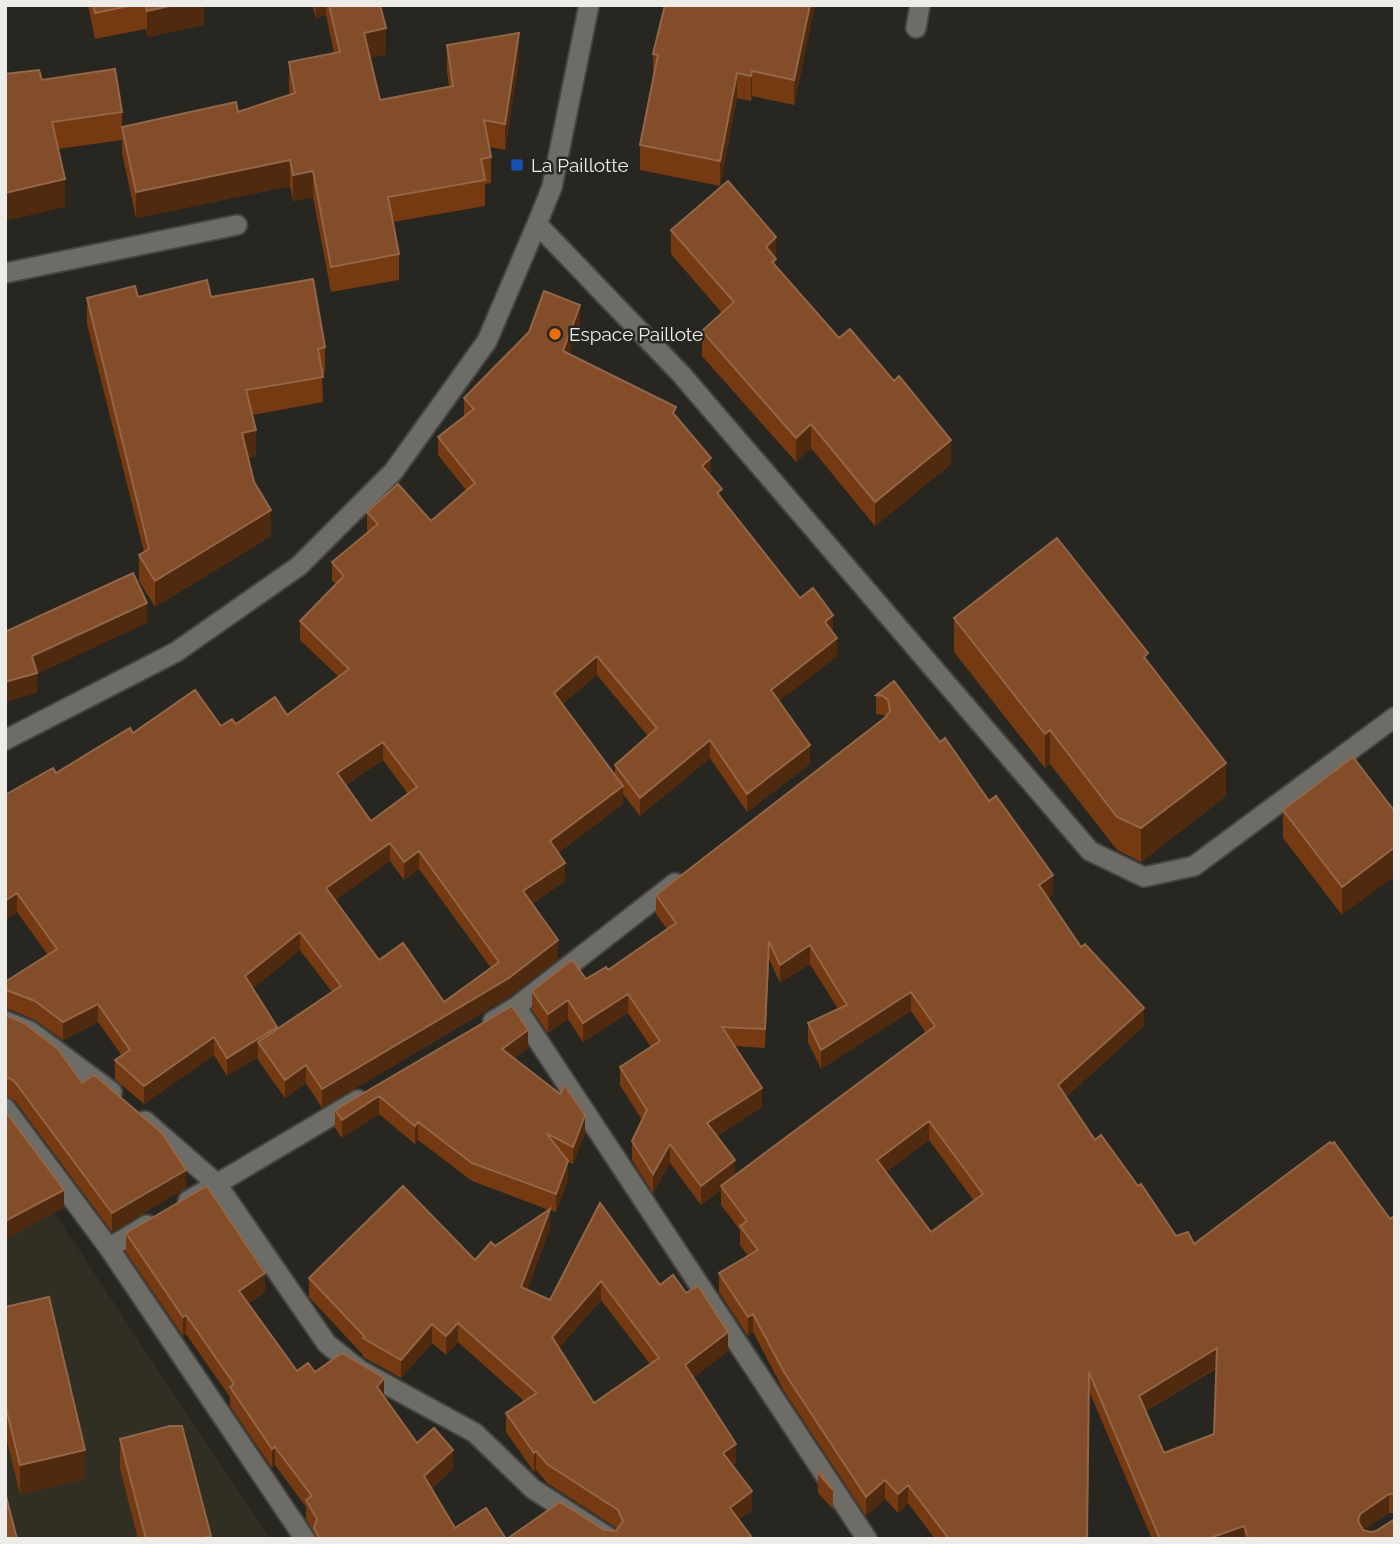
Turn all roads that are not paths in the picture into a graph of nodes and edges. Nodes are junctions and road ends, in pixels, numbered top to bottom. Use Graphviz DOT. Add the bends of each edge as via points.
graph roads {
  1 [pos="589,5"];
  2 [pos="920,5"];
  3 [pos="916,28"];
  4 [pos="537,224"];
  5 [pos="237,225"];
  6 [pos="5,272"];
  7 [pos="1395,718"];
  8 [pos="5,740"];
  9 [pos="691,871"];
  10 [pos="516,1007"];
  11 [pos="5,1021"];
  12 [pos="480,1028"];
  13 [pos="372,1092"];
  14 [pos="5,1108"];
  15 [pos="216,1183"];
  16 [pos="109,1248"];
  17 [pos="305,1539"];
  18 [pos="611,1539"];
  19 [pos="867,1539"];
  1 -- 4 [label="street" via="552,187"];
  2 -- 3 [label="street"];
  4 -- 7 [label="street" via="681,374 1090,851 1144,877 1194,866"];
  4 -- 8 [label="street" via="487,341 393,472 299,566 176,652"];
  5 -- 6 [label="street"];
  9 -- 10 [label="street"];
  10 -- 12 [label="street"];
  10 -- 19 [label="street"];
  11 -- 15 [label="street" via="30,1031 107,1088"];
  13 -- 15 [label="street"];
  14 -- 16 [label="street"];
  15 -- 16 [label="street"];
  15 -- 18 [label="street" via="327,1344 360,1370 475,1433 533,1489"];
  16 -- 17 [label="street"];
}
